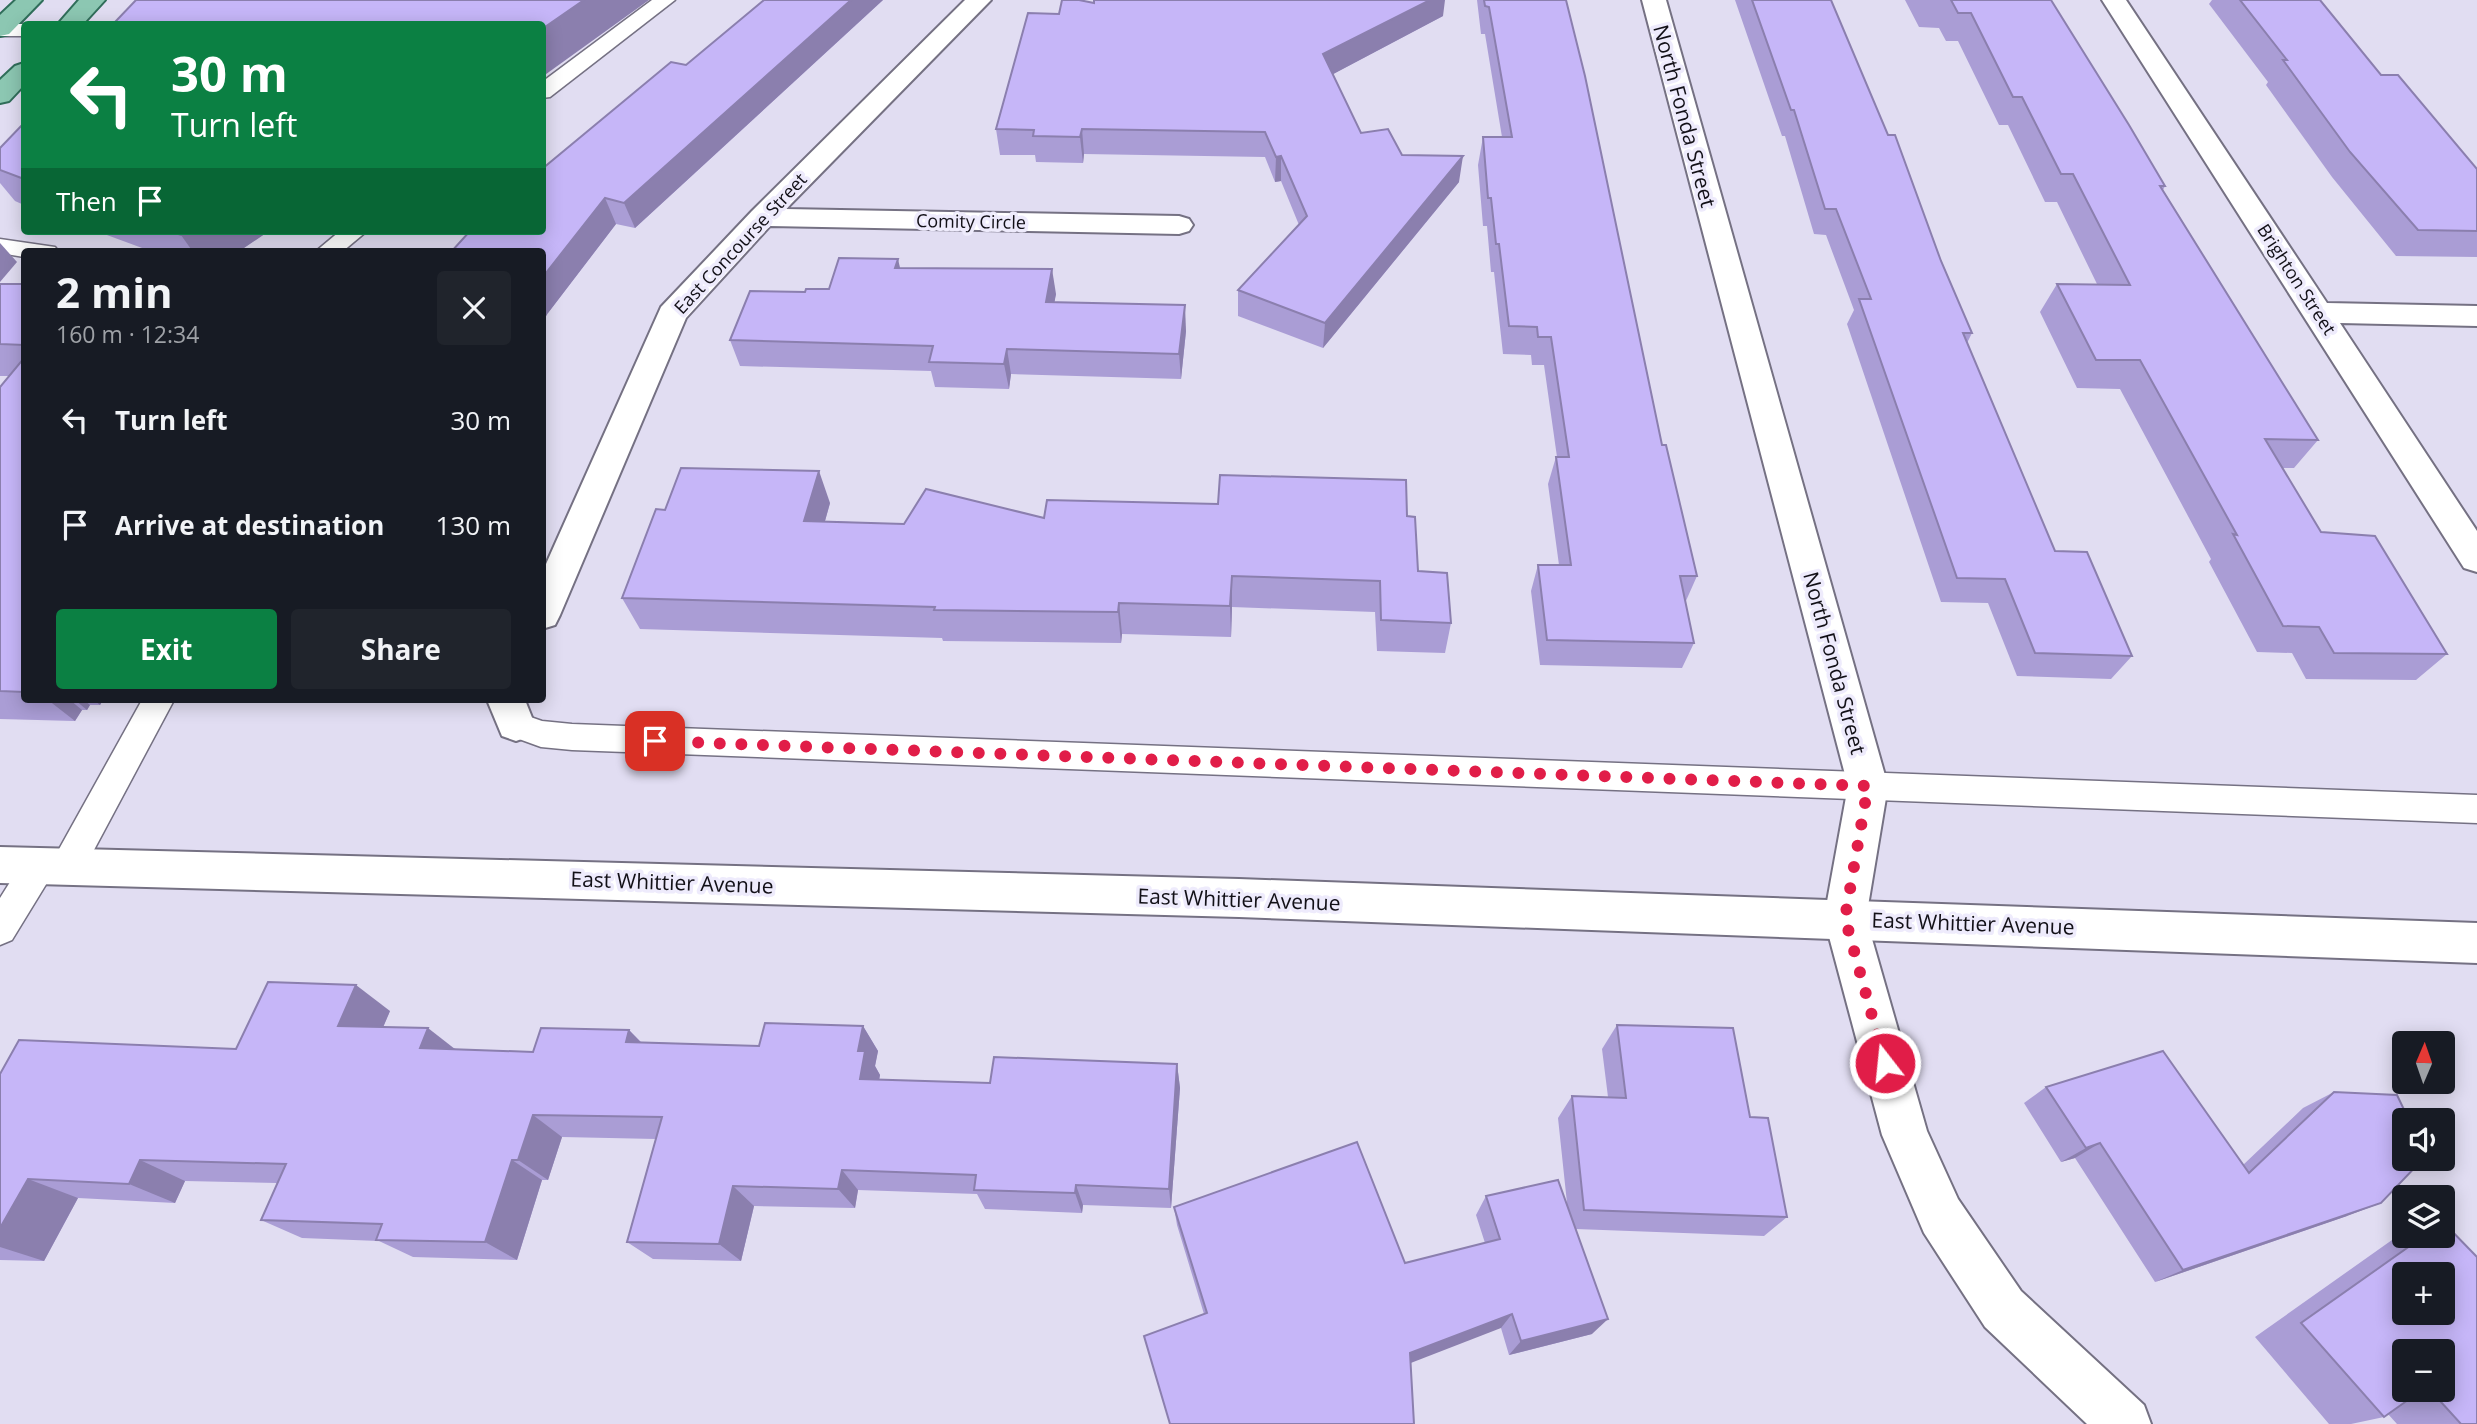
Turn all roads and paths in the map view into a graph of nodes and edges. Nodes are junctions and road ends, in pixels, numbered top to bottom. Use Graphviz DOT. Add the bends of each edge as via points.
graph roads {
  1 [pos="30,0"];
  2 [pos="93,0"];
  3 [pos="665,0"];
  4 [pos="979,0"];
  5 [pos="1654,0"];
  6 [pos="2114,0"];
  7 [pos="73,21"];
  8 [pos="0,29"];
  9 [pos="21,30"];
  10 [pos="21,74"];
  11 [pos="546,89"];
  12 [pos="0,95"];
  13 [pos="762,217"];
  14 [pos="1179,225"];
  15 [pos="350,235"];
  16 [pos="0,246"];
  17 [pos="332,248"];
  18 [pos="21,249"];
  19 [pos="2320,313"];
  20 [pos="2477,316"];
  21 [pos="2477,559"];
  22 [pos="546,606"];
  23 [pos="156,703"];
  24 [pos="511,712"];
  25 [pos="1868,786"];
  26 [pos="2477,809"];
  27 [pos="35,866"];
  28 [pos="1845,918"];
  29 [pos="0,929"];
  30 [pos="2477,943"];
  31 [pos="2125,1424"];
  1 -- 8 [label="main road"];
  2 -- 7 [label="main road"];
  3 -- 11 [label="lane"];
  4 -- 13 [label="street, East Concourse Street"];
  5 -- 25 [label="street, North Fonda Street"];
  6 -- 19 [label="street, Brighton Street"];
  8 -- 9 [label="lane"];
  10 -- 12 [label="main road"];
  13 -- 14 [label="street, Comity Circle"];
  13 -- 22 [label="street, East Concourse Street" via="671,314"];
  15 -- 17 [label="lane"];
  16 -- 18 [label="lane"];
  19 -- 20 [label="street"];
  19 -- 21 [label="street, Brighton Street"];
  23 -- 27 [label="lane"];
  24 -- 25 [label="lane" via="541,734 572,737"];
  25 -- 26 [label="lane"];
  25 -- 28 [label="street, North Fonda Street"];
  27 -- 28 [label="street, East Whittier Avenue"];
  27 -- 29 [label="lane"];
  28 -- 30 [label="street, East Whittier Avenue"];
  28 -- 31 [label="street, North Fonda Street" via="1905,1135 1941,1216 2003,1310"];
}
